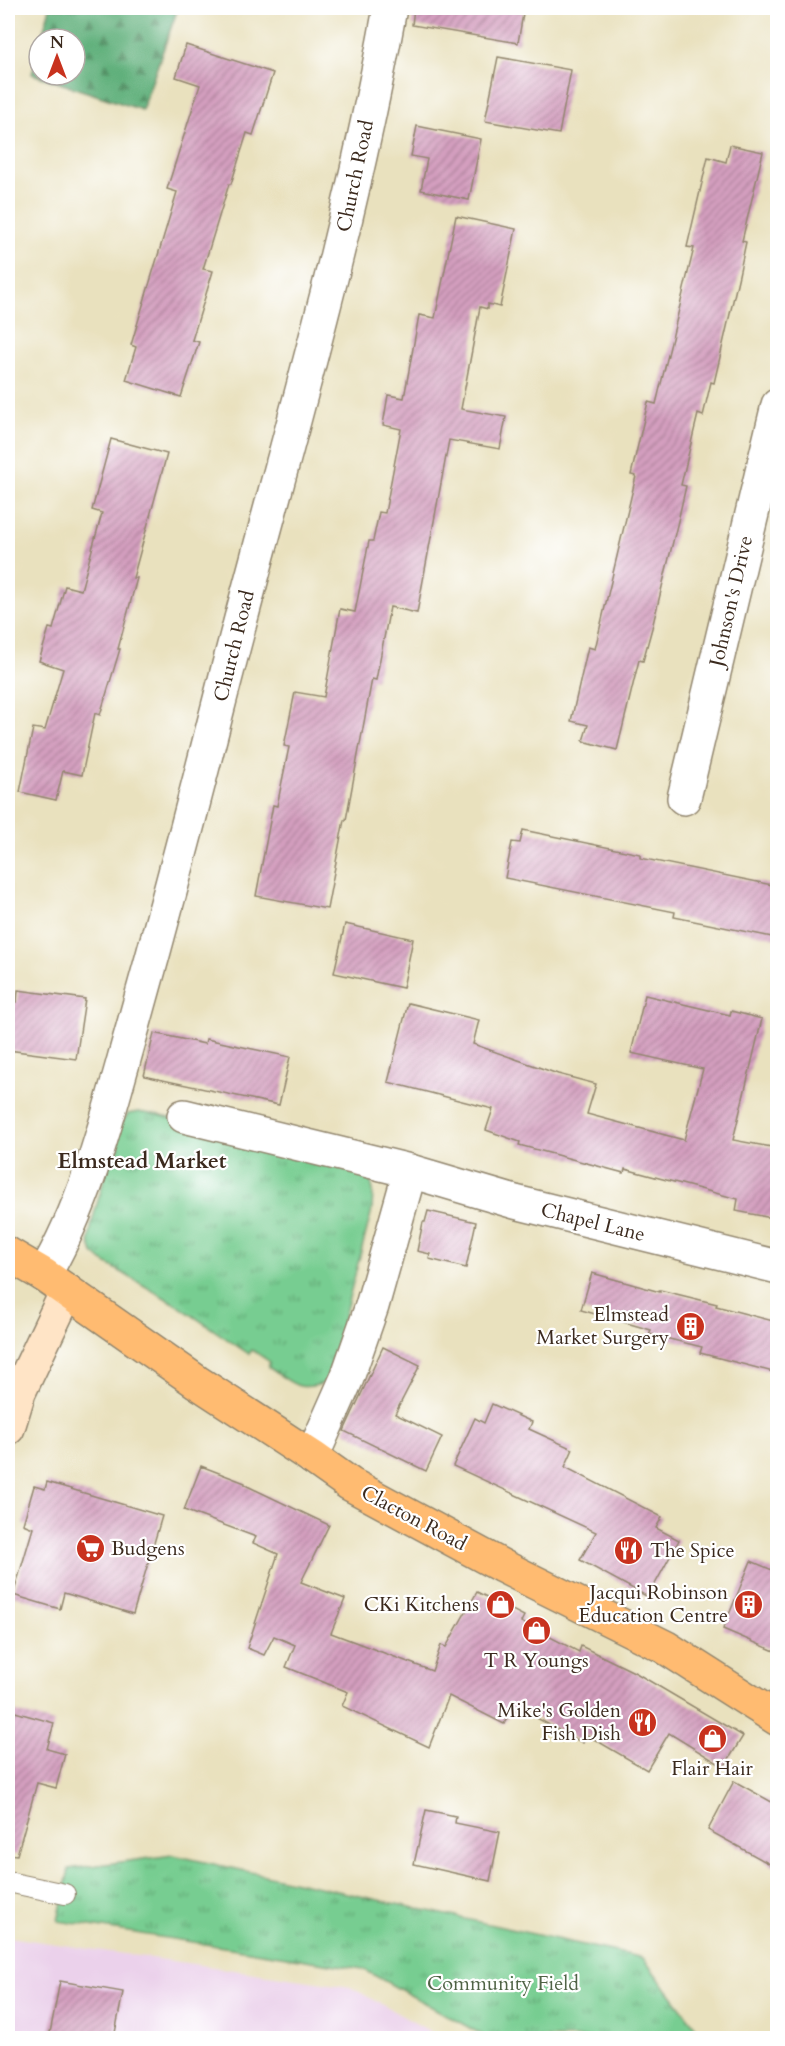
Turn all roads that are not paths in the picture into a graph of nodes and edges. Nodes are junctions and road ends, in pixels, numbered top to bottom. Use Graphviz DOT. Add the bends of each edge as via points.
graph roads {
  1 [pos="390,8"];
  2 [pos="777,405"];
  3 [pos="684,798"];
  4 [pos="184,1116"];
  5 [pos="410,1171"];
  6 [pos="8,1254"];
  7 [pos="777,1268"];
  8 [pos="55,1283"];
  9 [pos="8,1428"];
  10 [pos="312,1457"];
  11 [pos="777,1719"];
  12 [pos="8,1882"];
  13 [pos="65,1894"];
  1 -- 8 [label="street, Church Road" via="340,241 182,851 90,1173 60,1246"];
  2 -- 3 [label="street, Johnson's Drive"];
  4 -- 5 [label="street, Chapel Lane"];
  5 -- 7 [label="street, Chapel Lane" via="515,1202"];
  5 -- 10 [label="street" via="372,1306 347,1378"];
  6 -- 8 [label="main road, Clacton Road"];
  8 -- 9 [label="street"];
  8 -- 10 [label="main road, Clacton Road"];
  10 -- 11 [label="main road, Clacton Road" via="350,1484 502,1566 665,1647"];
  12 -- 13 [label="lane"];
}
